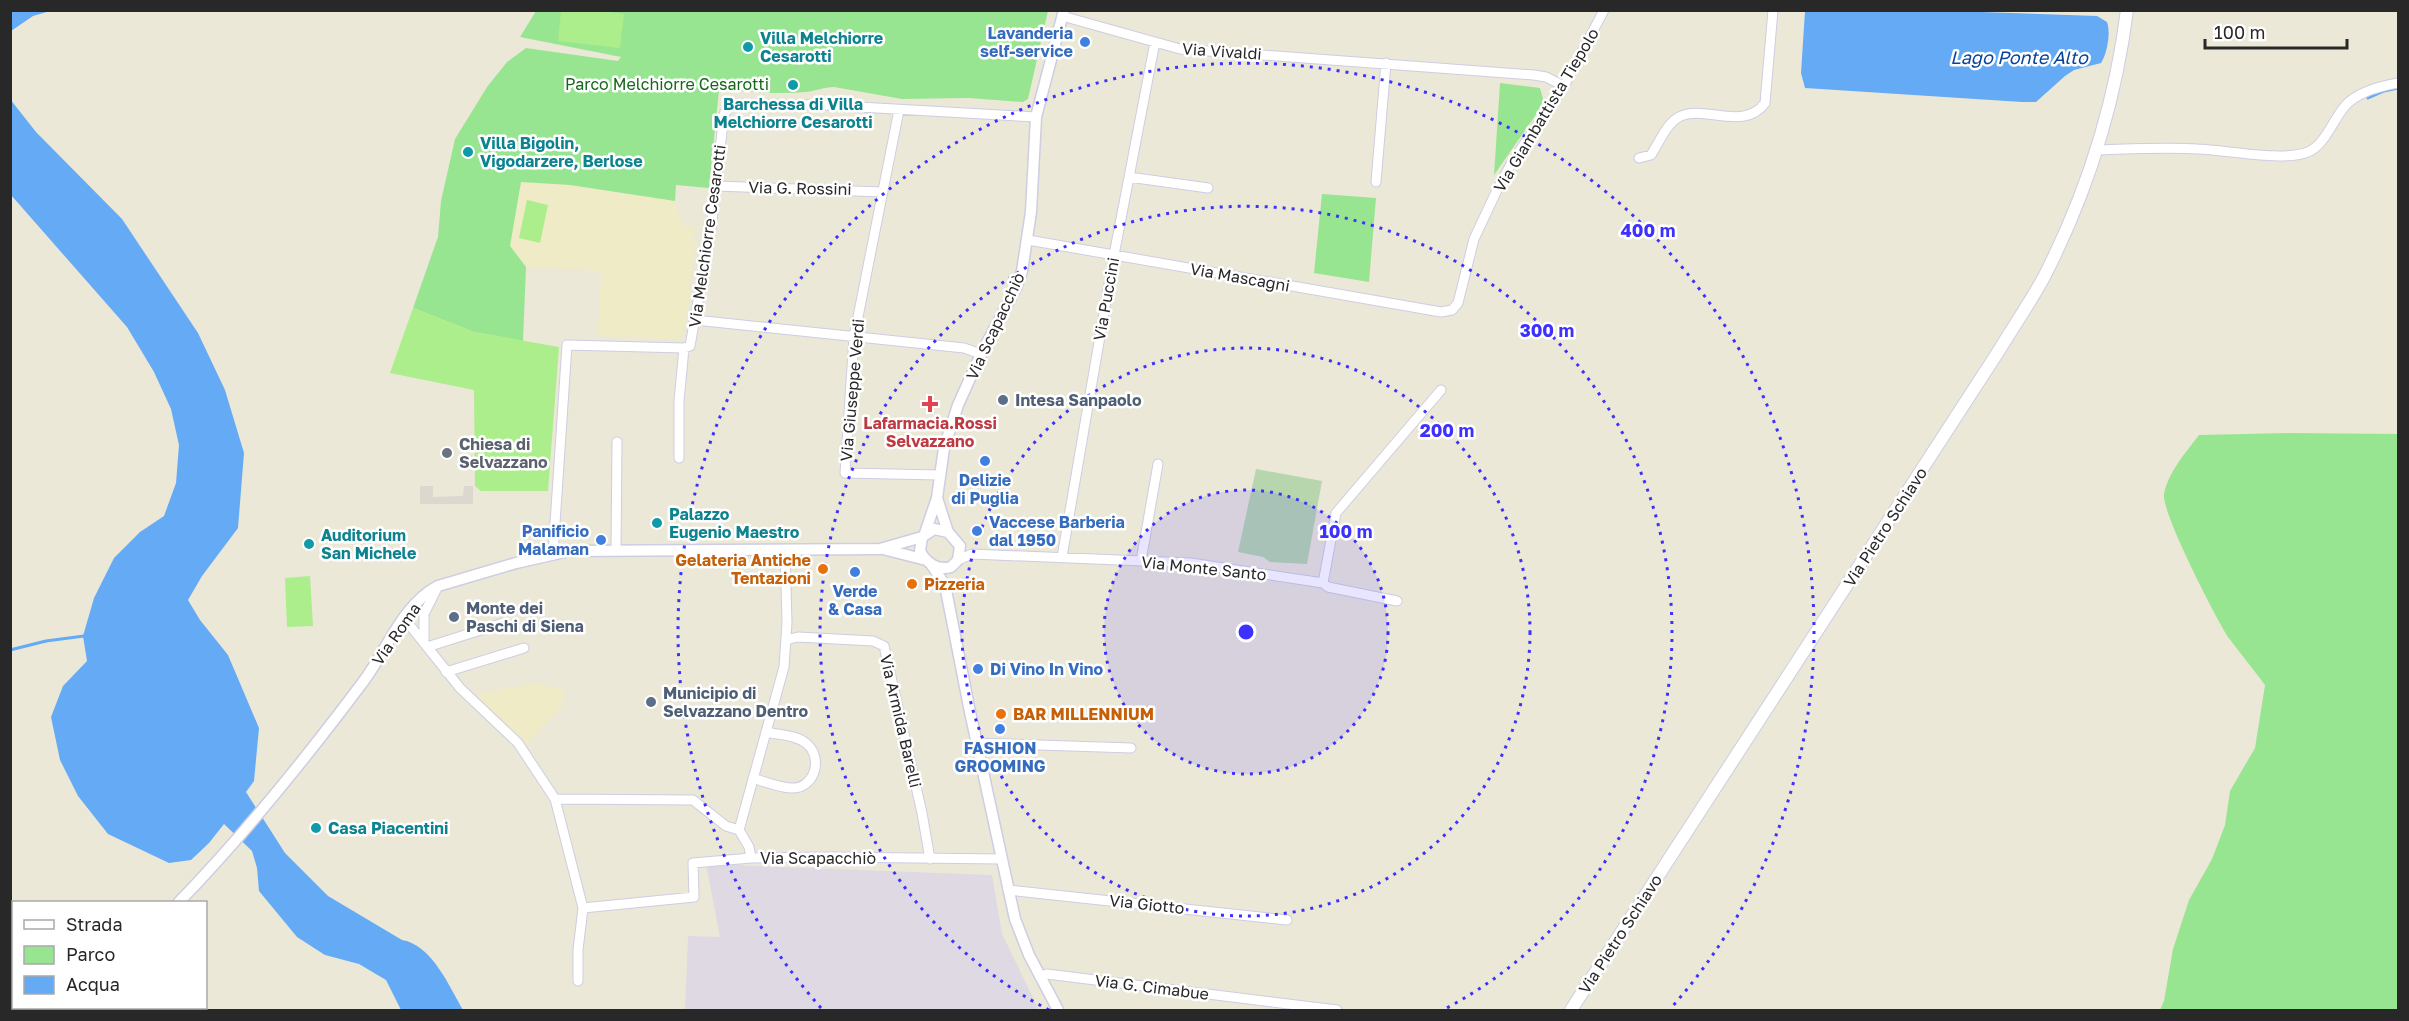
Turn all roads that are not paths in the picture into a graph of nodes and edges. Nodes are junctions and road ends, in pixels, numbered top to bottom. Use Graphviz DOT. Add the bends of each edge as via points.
graph roads {
  1 [pos="1604,10"];
  2 [pos="1773,10"];
  3 [pos="2127,10"];
  4 [pos="1063,13"];
  5 [pos="1155,42"];
  6 [pos="1386,63"];
  7 [pos="2398,82"];
  8 [pos="1564,86"];
  9 [pos="899,110"];
  10 [pos="1036,117"];
  11 [pos="2098,150"];
  12 [pos="1639,158"];
  13 [pos="1129,177"];
  14 [pos="1376,182"];
  15 [pos="716,186"];
  16 [pos="1208,188"];
  17 [pos="883,192"];
  18 [pos="1028,240"];
  19 [pos="1114,255"];
  20 [pos="1452,310"];
  21 [pos="695,320"];
  22 [pos="854,337"];
  23 [pos="684,348"];
  24 [pos="981,354"];
  25 [pos="1441,390"];
  26 [pos="617,442"];
  27 [pos="679,458"];
  28 [pos="1158,464"];
  29 [pos="939,476"];
  30 [pos="937,498"];
  31 [pos="948,532"];
  32 [pos="923,535"];
  33 [pos="960,546"];
  34 [pos="880,549"];
  35 [pos="616,550"];
  36 [pos="785,550"];
  37 [pos="553,553"];
  38 [pos="972,554"];
  39 [pos="1062,557"];
  40 [pos="1141,561"];
  41 [pos="929,562"];
  42 [pos="957,562"];
  43 [pos="1323,583"];
  44 [pos="945,584"];
  45 [pos="438,586"];
  46 [pos="1397,601"];
  47 [pos="413,607"];
  48 [pos="403,621"];
  49 [pos="503,623"];
  50 [pos="423,627"];
  51 [pos="786,640"];
  52 [pos="426,645"];
  53 [pos="524,648"];
  54 [pos="446,672"];
  55 [pos="766,732"];
  56 [pos="976,743"];
  57 [pos="1131,748"];
  58 [pos="753,778"];
  59 [pos="555,800"];
  60 [pos="739,830"];
  61 [pos="751,858"];
  62 [pos="930,859"];
  63 [pos="1001,859"];
  64 [pos="1008,890"];
  65 [pos="181,901"];
  66 [pos="583,908"];
  67 [pos="1287,920"];
  68 [pos="1040,977"];
  69 [pos="578,981"];
  70 [pos="1058,1011"];
  71 [pos="1337,1011"];
  72 [pos="1571,1011"];
  1 -- 8 [label="street, Via Giambattista Tiepolo"];
  2 -- 12 [label="street" via="1765,103 1760,111 1737,116 1680,117 1651,155"];
  3 -- 11 [label="main road, Via Pietro Schiavo"];
  4 -- 5 [label="street, Via Vivaldi"];
  4 -- 10 [label="street, Via Scapacchiò"];
  5 -- 6 [label="street, Via Vivaldi" via="1180,49"];
  5 -- 13 [label="street, Via Puccini"];
  6 -- 8 [label="street, Via Vivaldi" via="1534,75"];
  6 -- 14 [label="street"];
  7 -- 11 [label="street" via="2347,104 2318,145 2301,154"];
  8 -- 20 [label="street, Via Giambattista Tiepolo" via="1497,190 1474,239 1458,303"];
  9 -- 10 [label="street, Via Melchiorre Cesarotti"];
  9 -- 15 [label="street, Via Melchiorre Cesarotti" via="733,104 724,114"];
  9 -- 17 [label="street, Via Giuseppe Verdi"];
  10 -- 18 [label="street, Via Scapacchiò"];
  11 -- 72 [label="main road, Via Pietro Schiavo" via="2079,203 2037,288"];
  13 -- 16 [label="street"];
  13 -- 19 [label="street, Via Puccini"];
  15 -- 17 [label="street, Via G. Rossini"];
  15 -- 21 [label="street, Via Melchiorre Cesarotti"];
  17 -- 22 [label="street, Via Giuseppe Verdi"];
  18 -- 19 [label="street, Via Mascagni"];
  18 -- 24 [label="street, Via Scapacchiò" via="1016,288"];
  19 -- 20 [label="street, Via Mascagni" via="1441,312"];
  19 -- 39 [label="street, Via Puccini"];
  21 -- 22 [label="street"];
  21 -- 23 [label="street, Via Melchiorre Cesarotti" via="690,346"];
  22 -- 24 [label="street" via="964,348"];
  22 -- 29 [label="street, Via Giuseppe Verdi" via="845,473"];
  23 -- 27 [label="street, Via Melchiorre Cesarotti"];
  23 -- 37 [label="street, Via Melchiorre Cesarotti" via="567,345"];
  24 -- 29 [label="street, Via Scapacchiò" via="955,416"];
  25 -- 43 [label="street" via="1336,513"];
  26 -- 35 [label="street"];
  28 -- 40 [label="street"];
  29 -- 30 [label="street, Via Scapacchiò"];
  30 -- 31 [label="street, Via Scapacchiò"];
  30 -- 32 [label="street, Via Scapacchiò"];
  31 -- 32 [label="street" via="934,529"];
  31 -- 33 [label="street"];
  32 -- 34 [label="street, Via Roma"];
  32 -- 41 [label="street" via="920,551"];
  33 -- 38 [label="street"];
  33 -- 42 [label="street"];
  34 -- 36 [label="street, Via Roma"];
  34 -- 41 [label="street, Via Roma"];
  35 -- 36 [label="street, Via Roma"];
  35 -- 37 [label="street, Via Roma"];
  36 -- 51 [label="street"];
  37 -- 45 [label="street, Via Roma"];
  38 -- 39 [label="street, Via Monte Santo"];
  38 -- 42 [label="street, Via Monte Santo"];
  39 -- 40 [label="street, Via Monte Santo"];
  40 -- 43 [label="street, Via Monte Santo" via="1191,563"];
  41 -- 42 [label="street" via="941,569"];
  41 -- 44 [label="street"];
  42 -- 44 [label="street"];
  43 -- 46 [label="street, Via Monte Santo"];
  44 -- 56 [label="street"];
  45 -- 47 [label="street, Via Roma"];
  45 -- 50 [label="street" via="424,614"];
  47 -- 48 [label="street, Via Roma"];
  47 -- 50 [label="street"];
  48 -- 52 [label="street"];
  48 -- 65 [label="street, Via Roma" via="365,680"];
  49 -- 52 [label="street"];
  50 -- 52 [label="street"];
  51 -- 55 [label="street" via="784,667"];
  51 -- 62 [label="street, Via Armida Barelli" via="873,641 884,646"];
  52 -- 54 [label="street"];
  53 -- 54 [label="street"];
  54 -- 59 [label="street" via="518,743"];
  55 -- 58 [label="street"];
  55 -- 58 [label="street" via="800,739 809,746 814,754 813,777 806,786 792,789"];
  56 -- 57 [label="street"];
  56 -- 63 [label="street"];
  58 -- 60 [label="street"];
  59 -- 60 [label="street" via="693,800 726,826"];
  59 -- 66 [label="street"];
  60 -- 61 [label="street, Via Scapacchiò"];
  61 -- 62 [label="street, Via Scapacchiò"];
  61 -- 66 [label="street" via="693,863 694,897"];
  62 -- 63 [label="street, Via Scapacchiò"];
  63 -- 64 [label="street"];
  64 -- 67 [label="street, Via Giotto"];
  64 -- 68 [label="street" via="1021,936"];
  66 -- 69 [label="street"];
  68 -- 70 [label="street"];
  68 -- 71 [label="street, Via G. Cimabue" via="1047,974 1171,988"];
}
